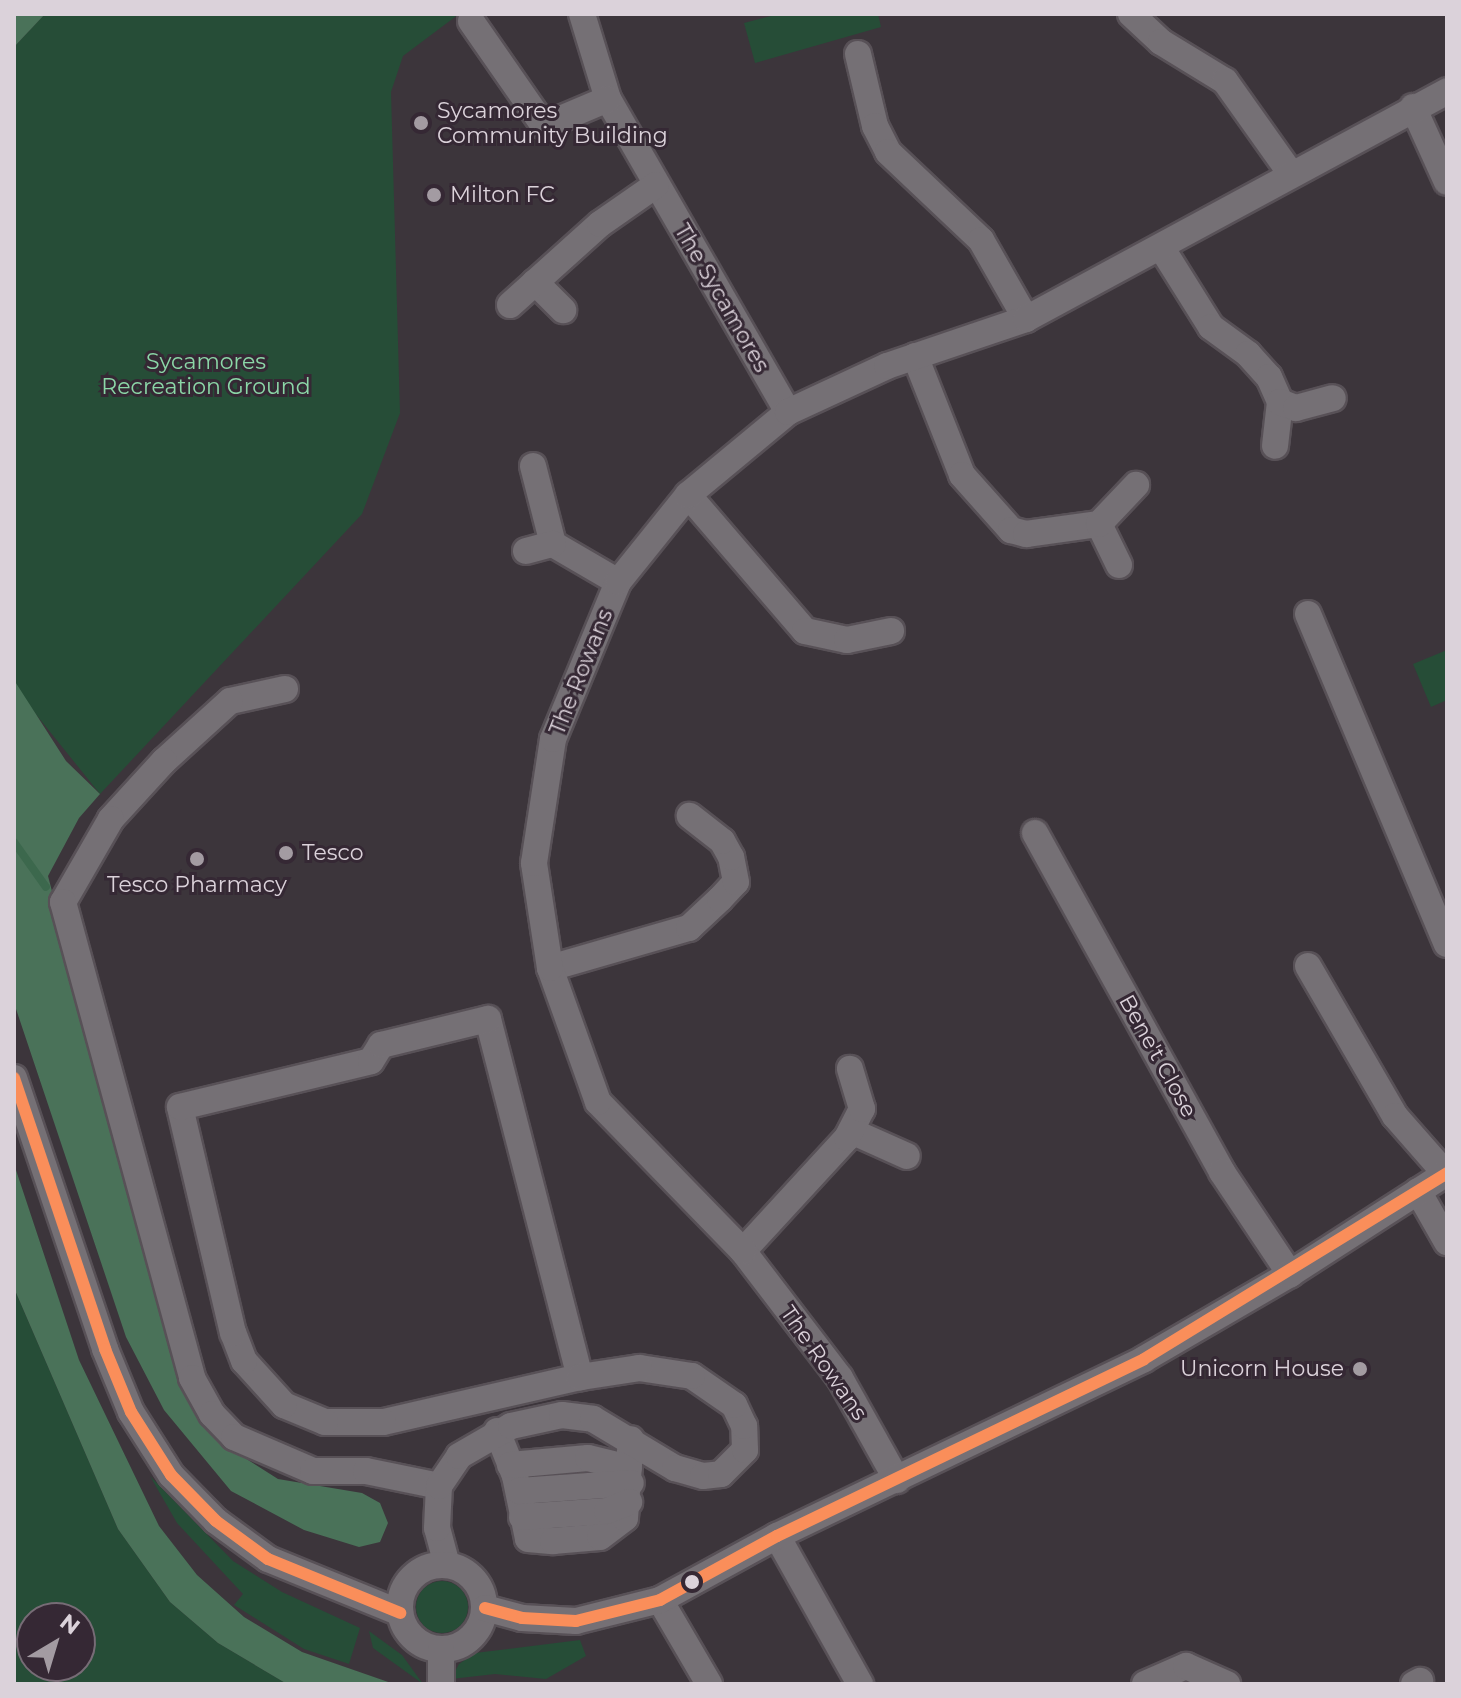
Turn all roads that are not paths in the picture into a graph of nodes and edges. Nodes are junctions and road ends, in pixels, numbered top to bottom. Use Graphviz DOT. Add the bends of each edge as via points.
graph roads {
  1 [pos="582,14"];
  2 [pos="1131,14"];
  3 [pos="471,21"];
  4 [pos="858,54"];
  5 [pos="1447,91"];
  6 [pos="608,99"];
  7 [pos="1413,107"];
  8 [pos="1291,174"];
  9 [pos="1447,182"];
  10 [pos="656,185"];
  11 [pos="1161,247"];
  12 [pos="535,282"];
  13 [pos="510,305"];
  14 [pos="563,310"];
  15 [pos="1026,319"];
  16 [pos="915,356"];
  17 [pos="1333,398"];
  18 [pos="1280,402"];
  19 [pos="788,412"];
  20 [pos="1275,446"];
  21 [pos="533,466"];
  22 [pos="1136,485"];
  23 [pos="688,495"];
  24 [pos="1099,524"];
  25 [pos="553,544"];
  26 [pos="526,551"];
  27 [pos="1119,565"];
  28 [pos="618,582"];
  29 [pos="1308,614"];
  30 [pos="891,631"];
  31 [pos="285,689"];
  32 [pos="690,816"];
  33 [pos="1035,833"];
  34 [pos="1447,944"];
  35 [pos="1308,966"];
  36 [pos="550,968"];
  37 [pos="850,1069"];
  38 [pos="14,1078"];
  39 [pos="851,1131"];
  40 [pos="907,1156"];
  41 [pos="1446,1174"];
  42 [pos="1418,1191"];
  43 [pos="1447,1242"];
  44 [pos="743,1251"];
  45 [pos="1290,1274"];
  46 [pos="598,1378"];
  47 [pos="497,1431"];
  48 [pos="631,1439"];
  49 [pos="510,1465"];
  50 [pos="897,1480"];
  51 [pos="630,1484"];
  52 [pos="439,1486"];
  53 [pos="519,1491"];
  54 [pos="777,1536"];
  55 [pos="447,1565"];
  56 [pos="660,1600"];
  57 [pos="485,1608"];
  58 [pos="400,1613"];
  59 [pos="441,1650"];
  60 [pos="441,1684"];
  61 [pos="709,1684"];
  62 [pos="860,1684"];
  63 [pos="1145,1684"];
  64 [pos="1227,1684"];
  1 -- 6 [label="street, The Sycamores"];
  2 -- 8 [label="street" via="1161,42 1225,81"];
  3 -- 6 [label="street" via="533,128"];
  4 -- 15 [label="street" via="875,126 888,152 981,240"];
  5 -- 7 [label="street, The Rowans"];
  6 -- 10 [label="street, The Sycamores"];
  7 -- 8 [label="street, The Rowans"];
  7 -- 9 [label="street"];
  8 -- 11 [label="street, The Rowans"];
  10 -- 12 [label="street"];
  10 -- 19 [label="street, The Sycamores"];
  11 -- 15 [label="street, The Rowans"];
  11 -- 18 [label="street" via="1211,327 1248,354 1269,377"];
  12 -- 13 [label="street"];
  12 -- 14 [label="street"];
  15 -- 16 [label="street, The Rowans"];
  16 -- 19 [label="street, The Rowans"];
  16 -- 24 [label="street" via="962,475 1011,530 1026,534"];
  17 -- 18 [label="street" via="1296,408"];
  18 -- 20 [label="street"];
  19 -- 23 [label="street, The Rowans"];
  21 -- 25 [label="street"];
  22 -- 24 [label="street"];
  23 -- 28 [label="street, The Rowans"];
  23 -- 30 [label="street" via="805,631 850,651"];
  24 -- 27 [label="street"];
  25 -- 26 [label="street"];
  25 -- 28 [label="street"];
  28 -- 36 [label="street, The Rowans" via="553,739 534,863"];
  29 -- 34 [label="street"];
  31 -- 52 [label="street" via="230,701 164,761 111,819 63,902 192,1378 212,1414 234,1437 313,1471 366,1471"];
  32 -- 36 [label="street" via="722,841 736,882 689,928"];
  33 -- 45 [label="street, Bene't Close" via="1222,1172"];
  35 -- 41 [label="street" via="1395,1116"];
  36 -- 44 [label="street, The Rowans" via="598,1102"];
  37 -- 39 [label="street" via="862,1109"];
  38 -- 58 [label="street" via="105,1349 131,1412 171,1475 216,1521 268,1559"];
  39 -- 40 [label="street"];
  39 -- 44 [label="street"];
  41 -- 42 [label="street"];
  42 -- 43 [label="street"];
  42 -- 45 [label="street"];
  44 -- 50 [label="street, The Rowans" via="840,1378"];
  45 -- 50 [label="street" via="1144,1359"];
  46 -- 46 [label="street" via="383,1422 325,1422 284,1405 244,1361 233,1333 180,1107 371,1061 381,1045 488,1019"];
  46 -- 48 [label="street" via="668,1369 734,1405 744,1426 745,1450 721,1474 703,1476 675,1468"];
  47 -- 48 [label="street" via="562,1415 593,1419"];
  47 -- 49 [label="street"];
  47 -- 52 [label="street" via="459,1456"];
  48 -- 51 [label="street"];
  49 -- 51 [label="street" via="588,1458"];
  49 -- 53 [label="street"];
  50 -- 54 [label="street"];
  51 -- 53 [label="street"];
  51 -- 53 [label="street" via="625,1518 600,1537 528,1539"];
  52 -- 55 [label="street" via="437,1528"];
  54 -- 56 [label="street"];
  54 -- 62 [label="street"];
  55 -- 57 [label="street" via="474,1580"];
  55 -- 58 [label="street" via="428,1567 412,1577 402,1594"];
  56 -- 57 [label="street" via="576,1621 522,1618"];
  56 -- 61 [label="street"];
  57 -- 59 [label="street" via="472,1638"];
  58 -- 59 [label="street" via="414,1639"];
  59 -- 60 [label="street"];
  63 -- 64 [label="street" via="1186,1666"];
}
